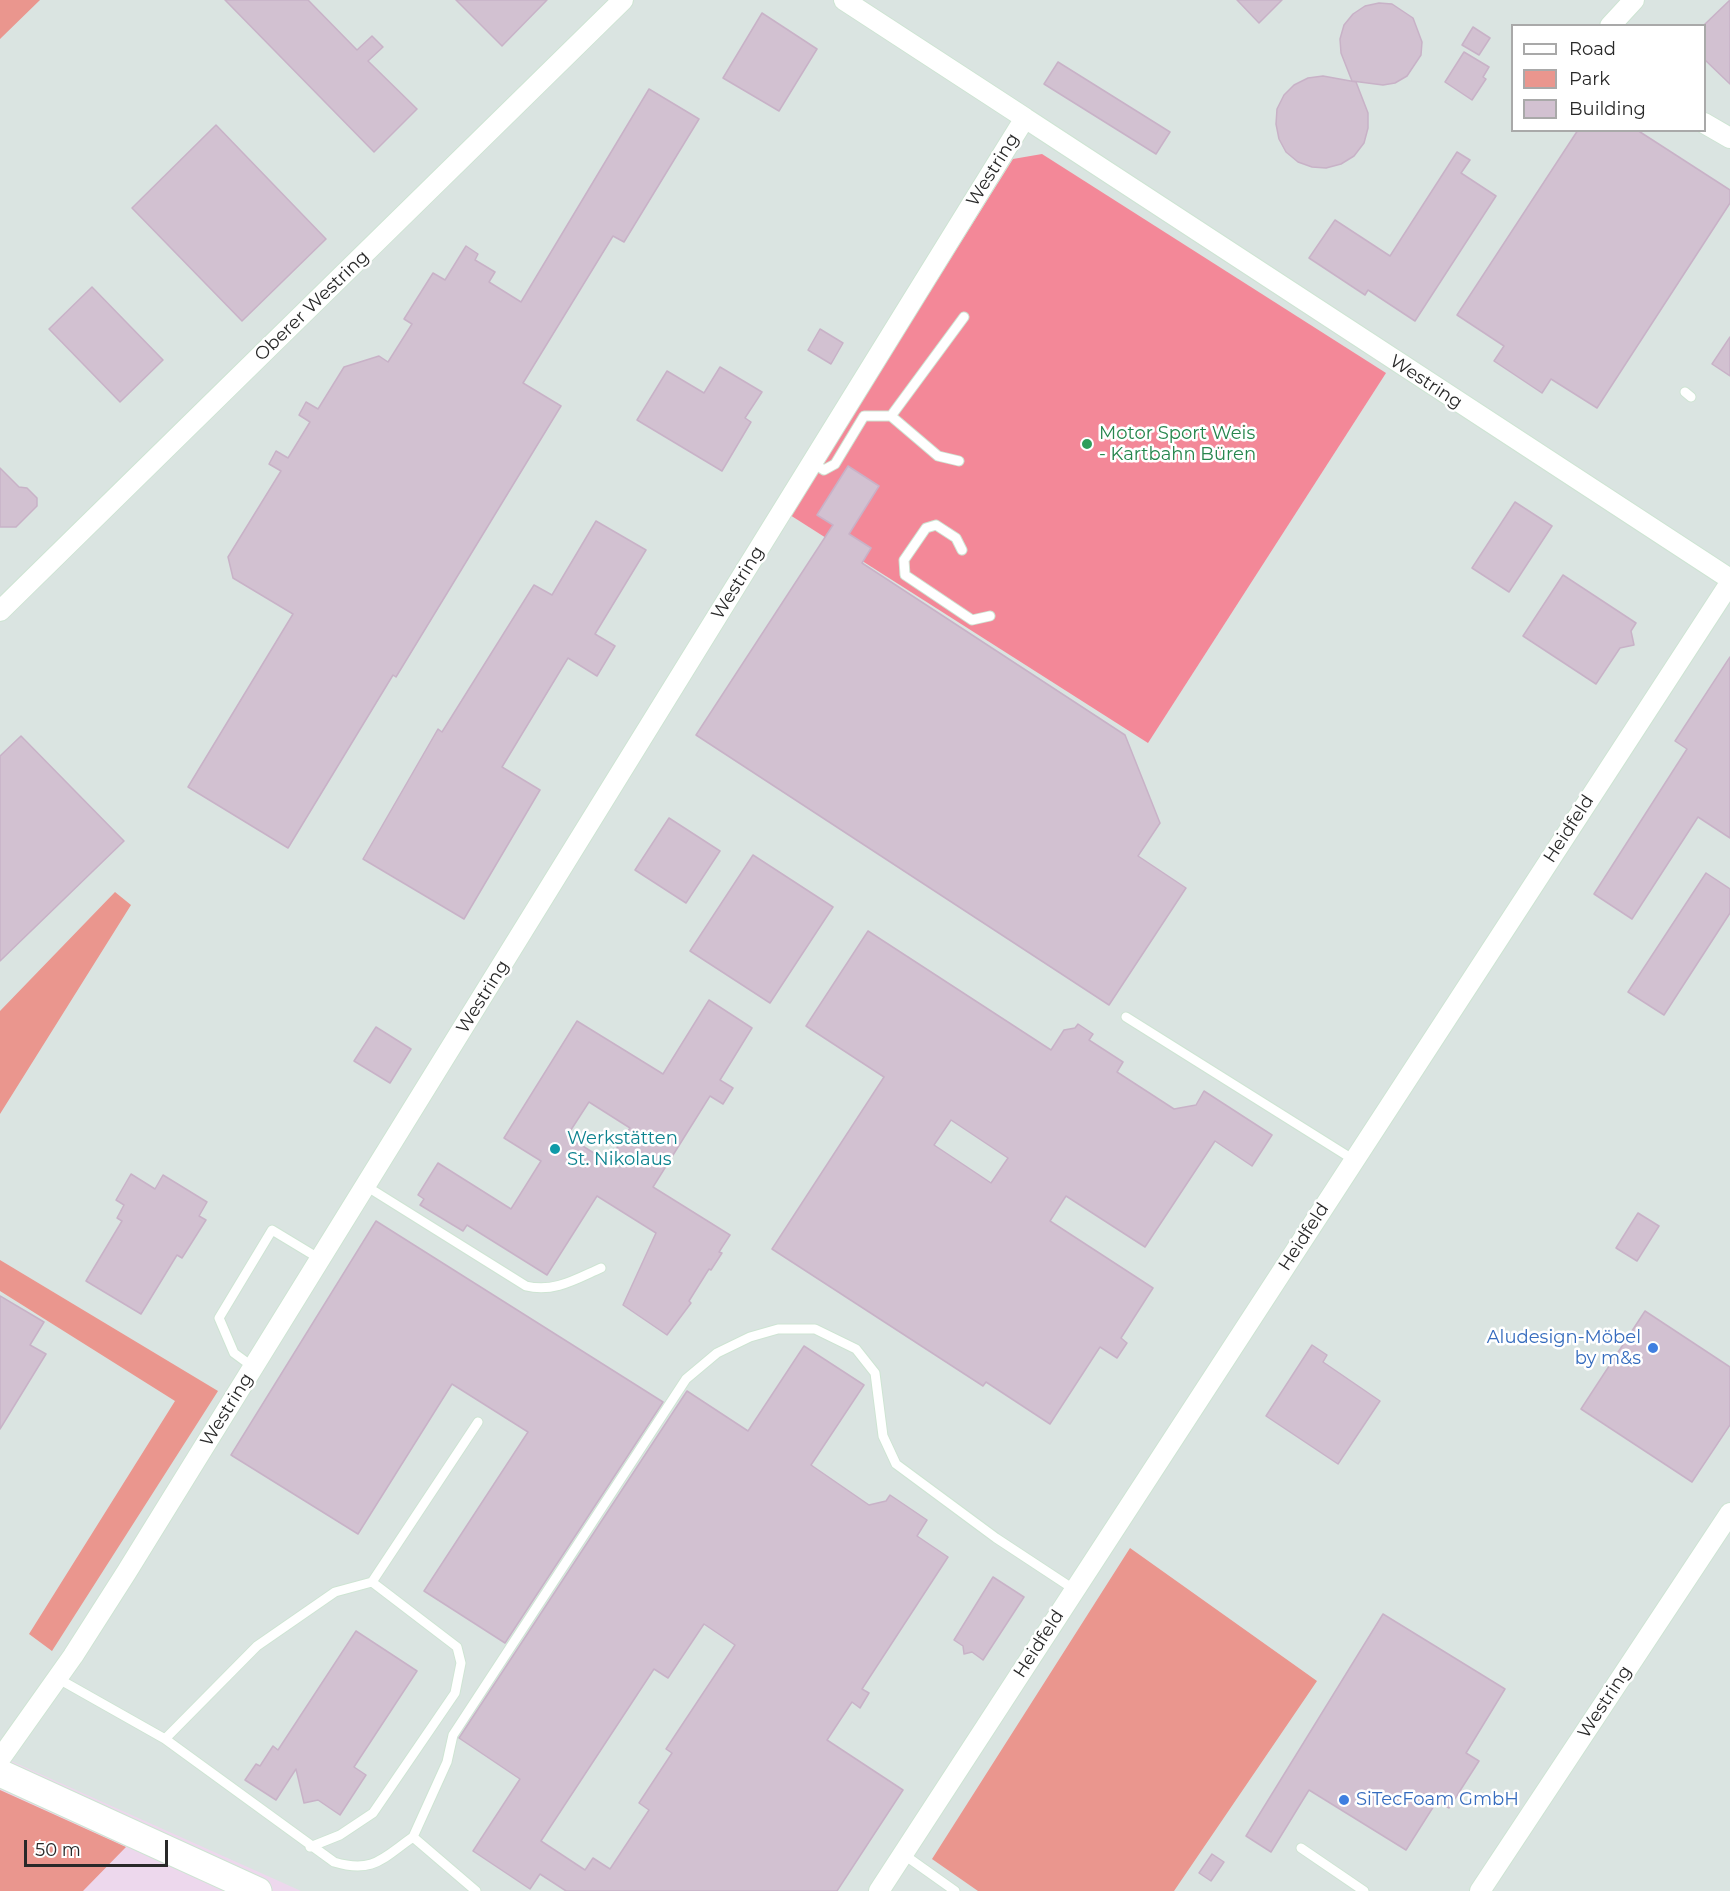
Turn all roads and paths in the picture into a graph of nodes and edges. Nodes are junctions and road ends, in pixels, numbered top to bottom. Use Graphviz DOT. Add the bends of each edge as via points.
graph roads {
  1 [pos="623,0"];
  2 [pos="844,0"];
  3 [pos="1634,0"];
  4 [pos="1612,24"];
  5 [pos="1025,118"];
  6 [pos="1706,124"];
  7 [pos="1728,134"];
  8 [pos="964,317"];
  9 [pos="891,416"];
  10 [pos="959,461"];
  11 [pos="813,463"];
  12 [pos="962,550"];
  13 [pos="1730,581"];
  14 [pos="0,612"];
  15 [pos="990,616"];
  16 [pos="1126,1017"];
  17 [pos="1354,1160"];
  18 [pos="366,1186"];
  19 [pos="320,1259"];
  20 [pos="602,1268"];
  21 [pos="254,1367"];
  22 [pos="478,1422"];
  23 [pos="1730,1513"];
  24 [pos="372,1582"];
  25 [pos="1075,1590"];
  26 [pos="57,1678"];
  27 [pos="165,1739"];
  28 [pos="0,1759"];
  29 [pos="0,1773"];
  30 [pos="413,1837"];
  31 [pos="310,1846"];
  32 [pos="1301,1848"];
  33 [pos="903,1854"];
  34 [pos="258,1891"];
  35 [pos="476,1891"];
  36 [pos="879,1891"];
  37 [pos="955,1891"];
  38 [pos="1364,1891"];
  39 [pos="1480,1891"];
  1 -- 14 [label="street, Oberer Westring"];
  2 -- 5 [label="street"];
  3 -- 4 [label="street"];
  5 -- 11 [label="street, Westring"];
  5 -- 13 [label="street, Westring"];
  6 -- 7 [label="street"];
  8 -- 9 [label="lane"];
  9 -- 10 [label="lane" via="938,456"];
  9 -- 11 [label="lane" via="864,416 835,464 824,470"];
  11 -- 18 [label="street, Westring"];
  12 -- 15 [label="lane" via="956,538 936,525 926,528 904,560 905,575 972,620"];
  13 -- 17 [label="street, Heidfeld"];
  16 -- 17 [label="lane"];
  17 -- 25 [label="street, Heidfeld"];
  18 -- 19 [label="street, Westring"];
  18 -- 20 [label="lane" via="526,1286 559,1287"];
  19 -- 21 [label="street, Westring"];
  19 -- 21 [label="lane" via="272,1230 219,1318 234,1353"];
  21 -- 26 [label="street, Westring"];
  22 -- 24 [label="lane"];
  23 -- 39 [label="street, Westring"];
  24 -- 27 [label="lane" via="335,1593 258,1647"];
  24 -- 31 [label="lane" via="457,1647 461,1663 455,1693 373,1813 340,1835"];
  25 -- 30 [label="lane" via="896,1464 883,1436 875,1373 856,1349 815,1329 778,1329 750,1336 717,1353 679,1389 458,1727 443,1772"];
  25 -- 33 [label="street, Heidfeld"];
  26 -- 27 [label="lane"];
  26 -- 28 [label="street, Westring"];
  27 -- 31 [label="lane"];
  29 -- 34 [label="main road"];
  30 -- 31 [label="lane" via="373,1865 354,1868 334,1863"];
  30 -- 35 [label="lane"];
  32 -- 38 [label="lane"];
  33 -- 36 [label="street, Heidfeld"];
  33 -- 37 [label="lane"];
}
